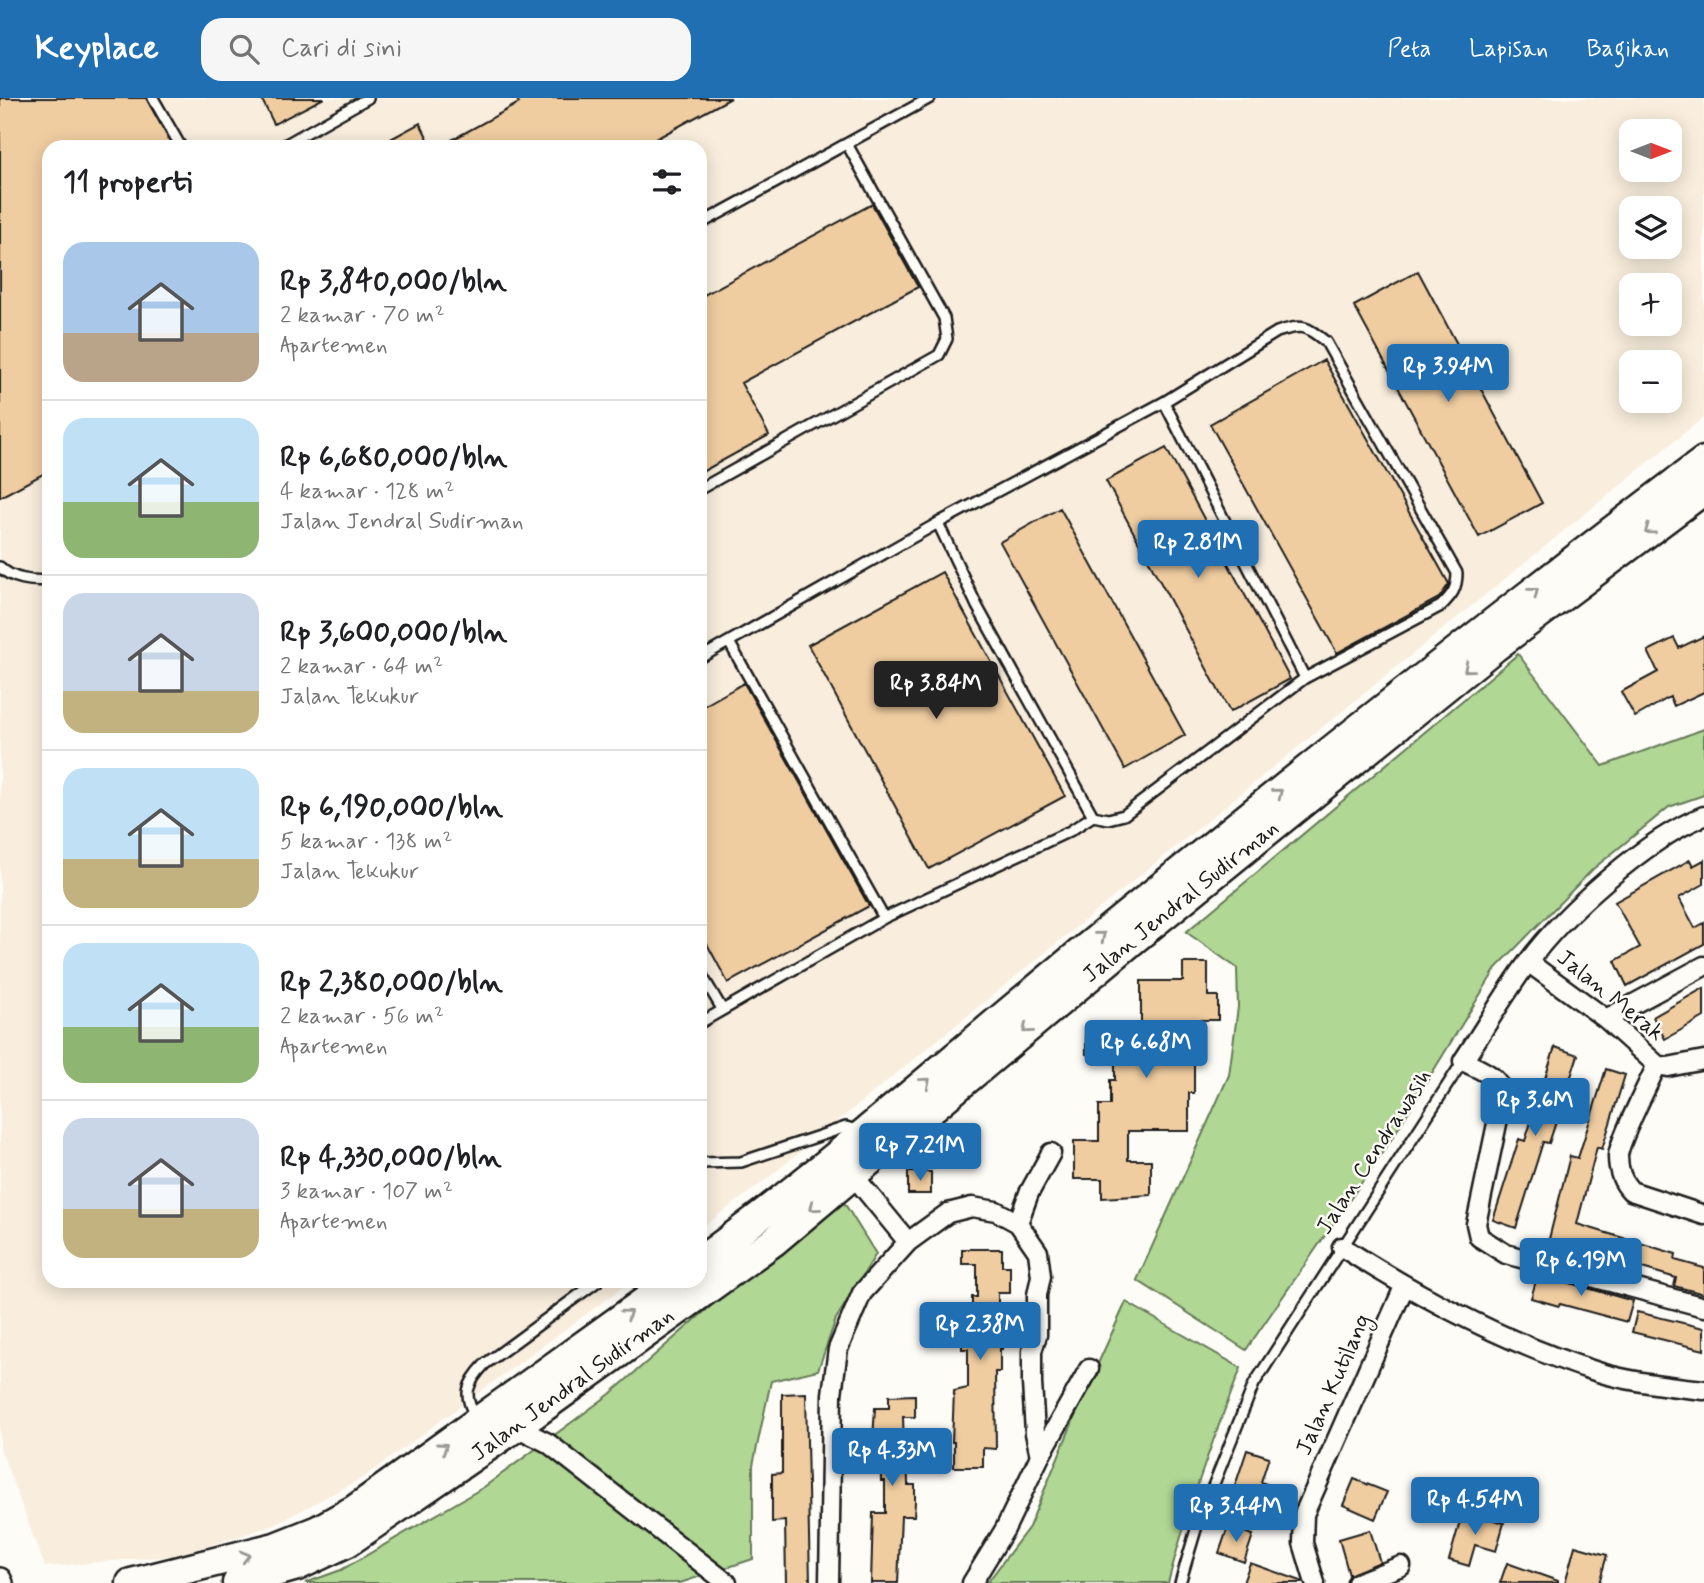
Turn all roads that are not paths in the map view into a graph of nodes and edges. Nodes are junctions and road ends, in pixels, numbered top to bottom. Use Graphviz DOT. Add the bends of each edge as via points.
graph roads {
  1 [pos="154,98"];
  2 [pos="368,98"];
  3 [pos="930,98"];
  4 [pos="177,140"];
  5 [pos="293,140"];
  6 [pos="846,144"];
  7 [pos="707,220"];
  8 [pos="1164,402"];
  9 [pos="1704,461"];
  10 [pos="707,485"];
  11 [pos="1704,490"];
  12 [pos="938,523"];
  13 [pos="0,566"];
  14 [pos="42,581"];
  15 [pos="729,642"];
  16 [pos="707,654"];
  17 [pos="1305,678"];
  18 [pos="1093,816"];
  19 [pos="1704,816"];
  20 [pos="884,918"];
  21 [pos="1528,962"];
  22 [pos="1704,966"];
  23 [pos="707,984"];
  24 [pos="722,1009"];
  25 [pos="707,1019"];
  26 [pos="1606,1019"];
  27 [pos="1704,1060"];
  28 [pos="1464,1061"];
  29 [pos="1657,1065"];
  30 [pos="864,1133"];
  31 [pos="1051,1153"];
  32 [pos="707,1163"];
  33 [pos="853,1175"];
  34 [pos="1704,1215"];
  35 [pos="1018,1223"];
  36 [pos="908,1241"];
  37 [pos="1342,1247"];
  38 [pos="707,1256"];
  39 [pos="1404,1287"];
  40 [pos="588,1288"];
  41 [pos="663,1288"];
  42 [pos="1704,1307"];
  43 [pos="1089,1369"];
  44 [pos="1704,1390"];
  45 [pos="480,1422"];
  46 [pos="516,1427"];
  47 [pos="1040,1456"];
  48 [pos="1402,1566"];
  49 [pos="131,1583"];
  50 [pos="237,1583"];
  51 [pos="727,1583"];
  52 [pos="829,1583"];
  53 [pos="972,1583"];
  54 [pos="1180,1583"];
  55 [pos="1315,1583"];
  56 [pos="1357,1583"];
  1 -- 4 [label="lane"];
  2 -- 5 [label="lane"];
  3 -- 6 [label="lane"];
  6 -- 7 [label="lane"];
  6 -- 10 [label="lane" via="944,318 947,339 939,355"];
  8 -- 12 [label="lane"];
  8 -- 17 [label="lane"];
  8 -- 17 [label="lane" via="1277,332 1308,327 1326,342 1457,573 1455,592 1441,606"];
  30 -- 9 [label="highway, Jalan Jendral Sudirman, one-way" via="1407,689"];
  11 -- 33 [label="highway, Jalan Jendral Sudirman, one-way" via="1495,647 1133,940"];
  12 -- 15 [label="lane"];
  12 -- 18 [label="lane" via="977,606"];
  13 -- 14 [label="lane" via="20,578"];
  15 -- 16 [label="lane"];
  15 -- 20 [label="lane"];
  17 -- 18 [label="lane" via="1124,815"];
  18 -- 20 [label="lane"];
  19 -- 21 [label="street, Jalan Cendrawasih" via="1630,862"];
  20 -- 24 [label="lane"];
  21 -- 26 [label="street, Jalan Merak"];
  21 -- 28 [label="street, Jalan Cendrawasih"];
  22 -- 26 [label="street"];
  23 -- 24 [label="lane"];
  24 -- 25 [label="lane"];
  26 -- 29 [label="street, Jalan Merak"];
  27 -- 29 [label="street, Jalan Merak"];
  28 -- 37 [label="lane, Jalan Cendrawasih"];
  28 -- 42 [label="street" via="1501,1084 1503,1095 1476,1224 1479,1237 1506,1254"];
  29 -- 34 [label="street" via="1618,1153 1619,1171 1631,1191"];
  30 -- 32 [label="lane" via="846,1127 741,1162"];
  30 -- 38 [label="highway, Jalan Jendral Sudirman"];
  31 -- 35 [label="street"];
  33 -- 36 [label="street"];
  33 -- 46 [label="highway, Jalan Jendral Sudirman, one-way" via="772,1241"];
  35 -- 36 [label="street" via="996,1211 972,1207 948,1213"];
  35 -- 47 [label="street" via="1038,1252 1041,1276 1032,1351"];
  36 -- 52 [label="street" via="862,1293 838,1349 832,1394"];
  37 -- 39 [label="street"];
  37 -- 54 [label="lane, Jalan Cendrawasih" via="1254,1384 1197,1526"];
  39 -- 44 [label="street" via="1537,1350 1600,1373"];
  39 -- 55 [label="street, Jalan Kutilang" via="1304,1514 1303,1543"];
  40 -- 45 [label="lane" via="477,1373 467,1403"];
  45 -- 41 [label="highway, Jalan Jendral Sudirman, one-way"];
  43 -- 47 [label="street"];
  49 -- 45 [label="highway, Jalan Jendral Sudirman, one-way" via="275,1547 318,1530"];
  46 -- 50 [label="highway, Jalan Jendral Sudirman" via="348,1542 297,1566"];
  46 -- 51 [label="street" via="548,1443"];
  47 -- 53 [label="street" via="1005,1529"];
  48 -- 56 [label="street"];
}
